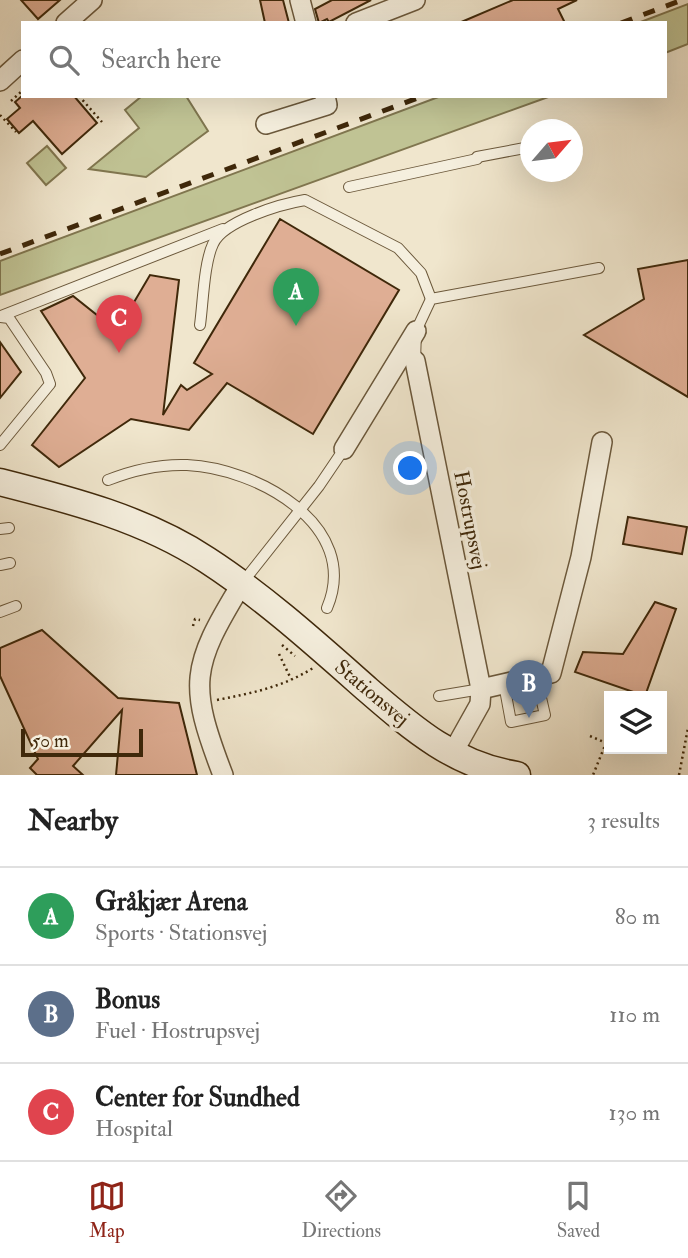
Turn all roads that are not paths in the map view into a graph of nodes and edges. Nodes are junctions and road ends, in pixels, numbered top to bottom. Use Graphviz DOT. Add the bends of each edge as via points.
graph roads {
  1 [pos="92,0"];
  2 [pos="300,0"];
  3 [pos="415,0"];
  4 [pos="68,21"];
  5 [pos="305,21"];
  6 [pos="361,21"];
  7 [pos="21,63"];
  8 [pos="0,81"];
  9 [pos="325,98"];
  10 [pos="266,124"];
  11 [pos="520,148"];
  12 [pos="349,187"];
  13 [pos="224,228"];
  14 [pos="599,268"];
  15 [pos="431,299"];
  16 [pos="1,317"];
  17 [pos="200,325"];
  18 [pos="416,331"];
  19 [pos="415,361"];
  20 [pos="602,442"];
  21 [pos="0,445"];
  22 [pos="344,449"];
  23 [pos="108,480"];
  24 [pos="0,482"];
  25 [pos="300,510"];
  26 [pos="241,585"];
  27 [pos="16,606"];
  28 [pos="327,608"];
  29 [pos="0,612"];
  30 [pos="536,676"];
  31 [pos="504,684"];
  32 [pos="481,688"];
  33 [pos="439,696"];
  34 [pos="452,754"];
  35 [pos="503,774"];
  36 [pos="223,775"];
  1 -- 4 [label="street"];
  2 -- 5 [label="street"];
  3 -- 6 [label="street"];
  7 -- 8 [label="street"];
  9 -- 10 [label="street" via="327,105"];
  11 -- 12 [label="lane"];
  13 -- 15 [label="lane" via="305,200 398,248 421,273"];
  13 -- 16 [label="lane"];
  13 -- 17 [label="lane" via="212,244"];
  14 -- 15 [label="lane"];
  15 -- 18 [label="lane"];
  16 -- 21 [label="lane" via="9,318 50,384"];
  18 -- 19 [label="lane"];
  18 -- 22 [label="street"];
  19 -- 32 [label="street, Hostrupsvej"];
  20 -- 30 [label="street" via="582,557 561,638 551,673"];
  22 -- 25 [label="lane"];
  23 -- 25 [label="lane" via="143,468 190,465 253,480"];
  24 -- 26 [label="street, Stationsvej" via="73,500 144,527 206,559"];
  25 -- 26 [label="lane"];
  25 -- 28 [label="lane" via="330,550 334,578"];
  26 -- 34 [label="street, Stationsvej" via="407,725"];
  26 -- 36 [label="street" via="206,648 200,669 200,704"];
  27 -- 29 [label="lane"];
  30 -- 31 [label="street"];
  30 -- 31 [label="lane" via="545,715 511,722"];
  31 -- 32 [label="street"];
  32 -- 33 [label="lane"];
  32 -- 34 [label="street, Hostrupsvej" via="480,704"];
  34 -- 35 [label="street, Stationsvej"];
}
